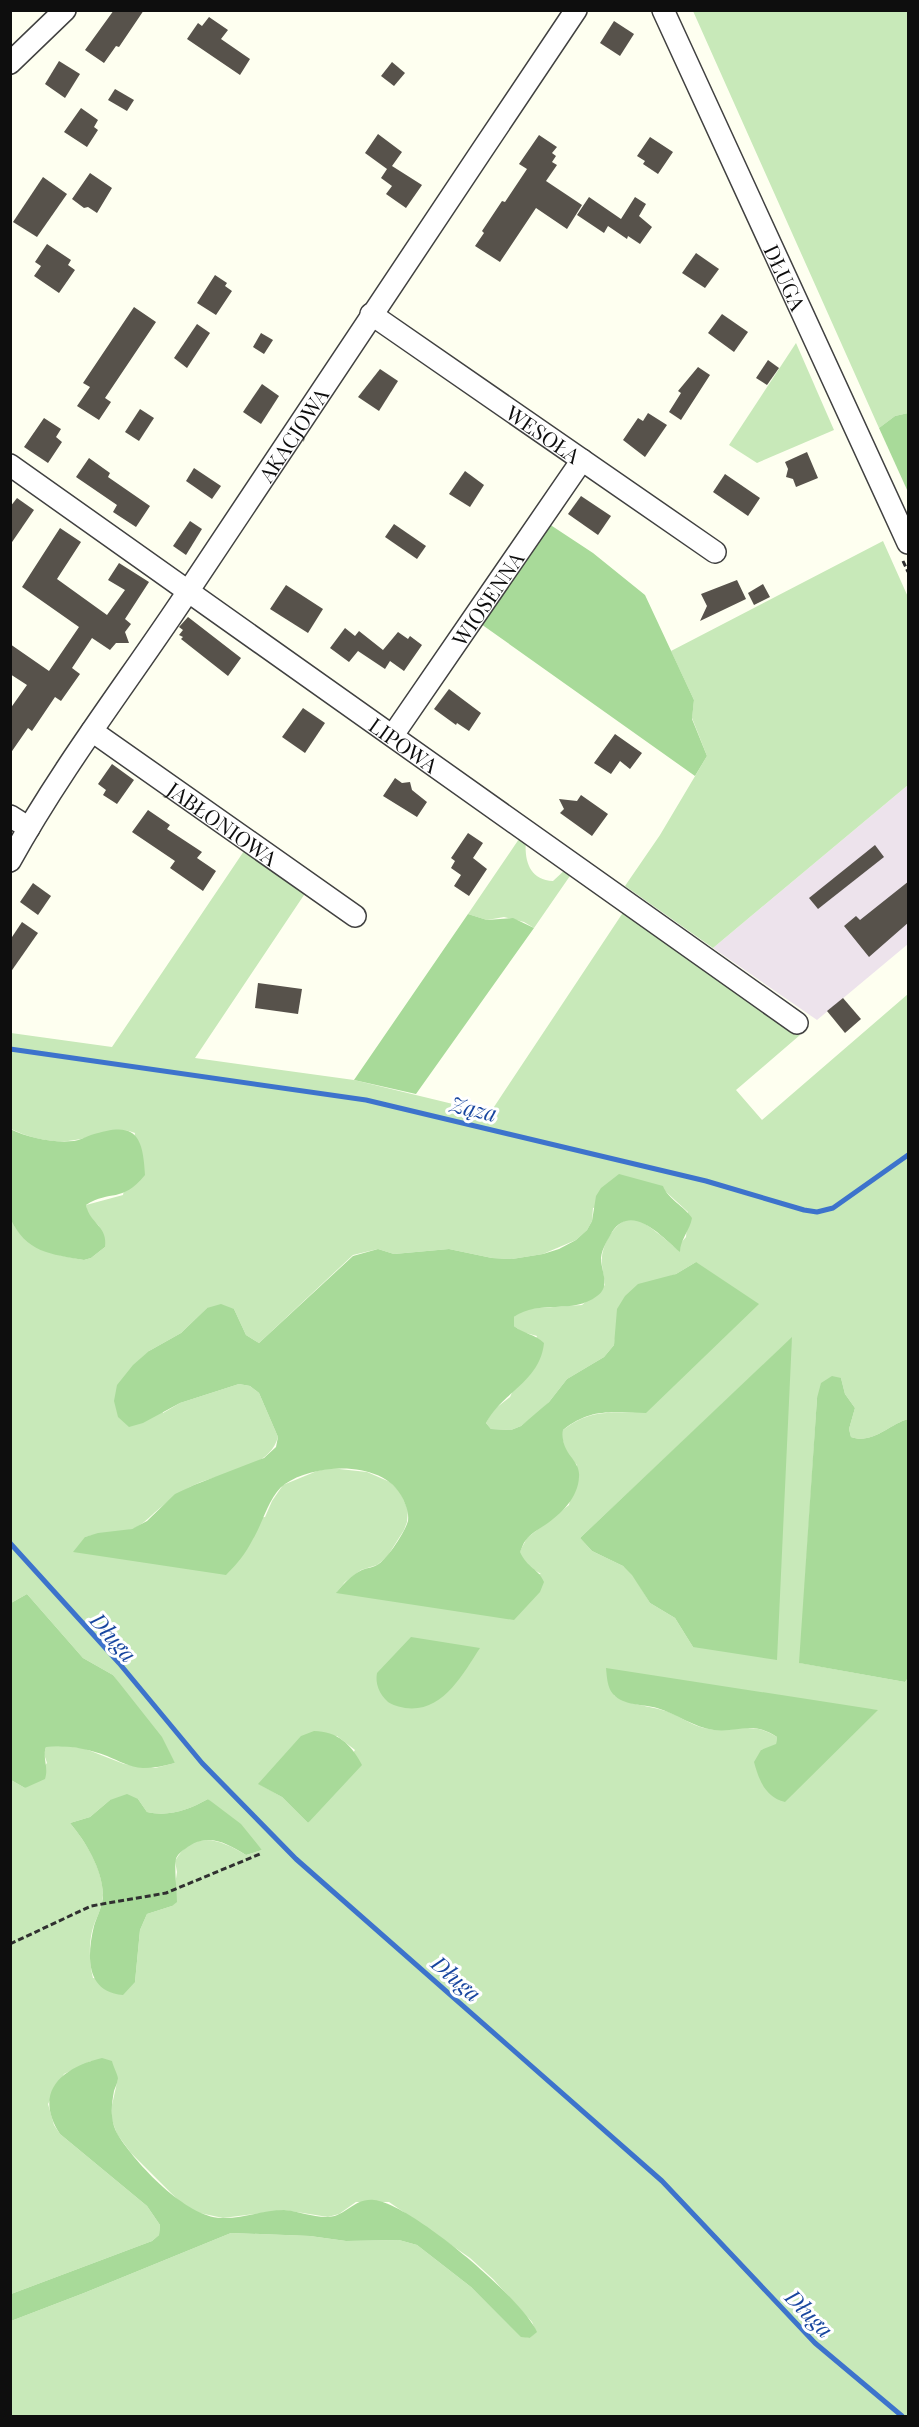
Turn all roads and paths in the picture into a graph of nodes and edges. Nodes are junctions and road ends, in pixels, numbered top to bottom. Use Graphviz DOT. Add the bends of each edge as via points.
graph roads {
  1 [pos="64,10"];
  2 [pos="576,10"];
  3 [pos="663,10"];
  4 [pos="10,63"];
  5 [pos="371,314"];
  6 [pos="582,460"];
  7 [pos="10,465"];
  8 [pos="909,543"];
  9 [pos="715,552"];
  10 [pos="189,590"];
  11 [pos="92,731"];
  12 [pos="393,735"];
  13 [pos="10,816"];
  14 [pos="29,828"];
  15 [pos="10,861"];
  16 [pos="355,916"];
  17 [pos="797,1023"];
  18 [pos="260,1854"];
  19 [pos="10,1944"];
  1 -- 4 [label="street"];
  2 -- 5 [label="street, AKACJOWA"];
  3 -- 8 [label="street, DŁUGA"];
  5 -- 6 [label="street, WESOŁA"];
  5 -- 10 [label="street, AKACJOWA"];
  6 -- 9 [label="street, WESOŁA"];
  6 -- 12 [label="street, WIOSENNA"];
  7 -- 10 [label="street, LIPOWA"];
  10 -- 11 [label="street, AKACJOWA"];
  10 -- 12 [label="street, LIPOWA"];
  11 -- 14 [label="street, AKACJOWA"];
  11 -- 16 [label="street, JABŁONIOWA"];
  12 -- 17 [label="street, LIPOWA"];
  13 -- 14 [label="street"];
  14 -- 15 [label="street, AKACJOWA"];
  18 -- 19 [label="path" via="166,1893 91,1906"];
}
